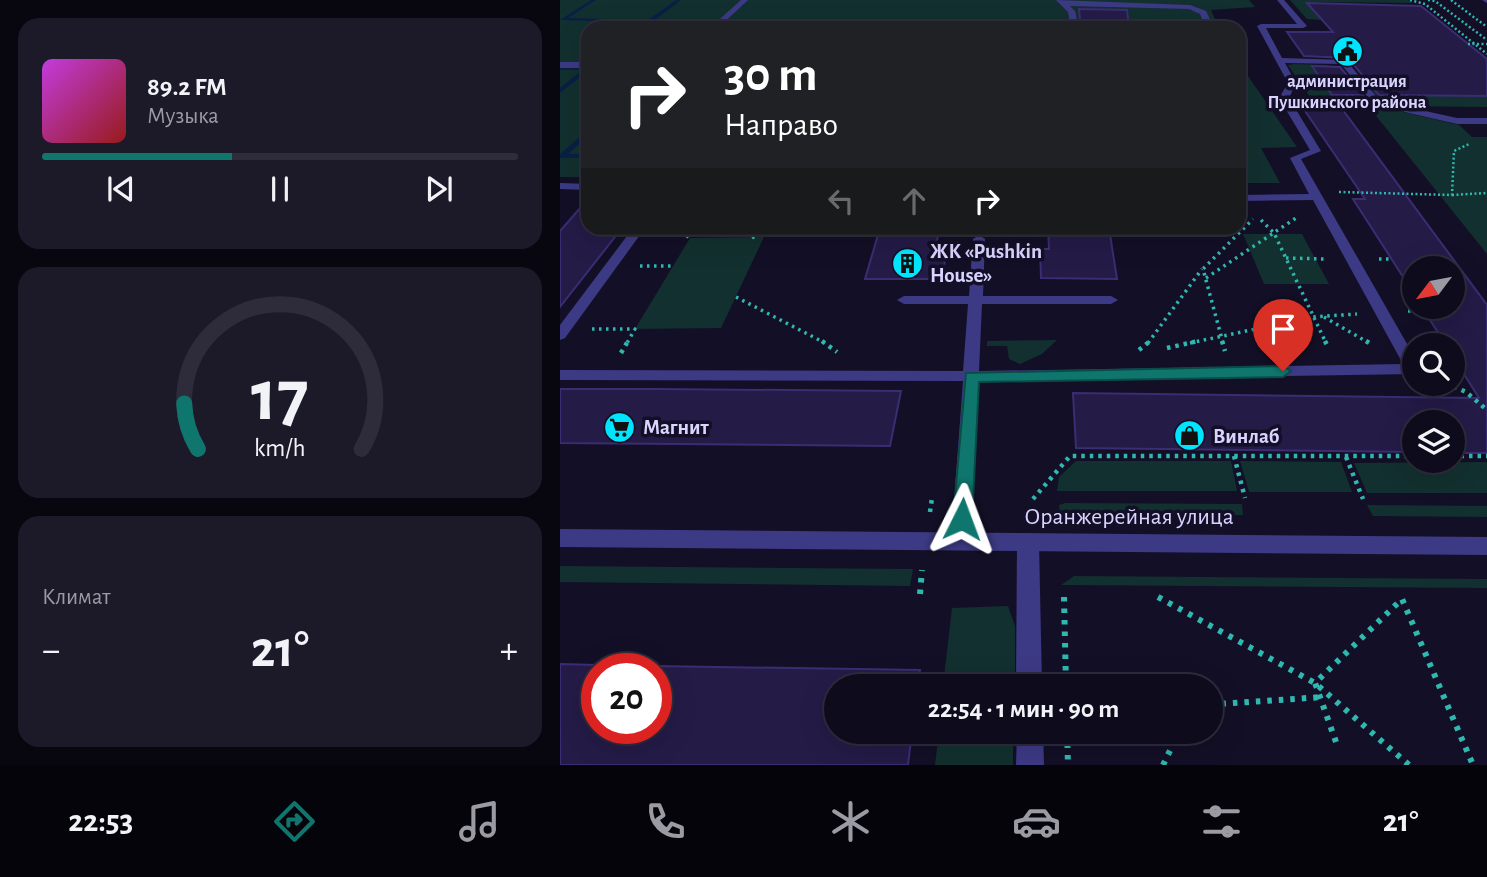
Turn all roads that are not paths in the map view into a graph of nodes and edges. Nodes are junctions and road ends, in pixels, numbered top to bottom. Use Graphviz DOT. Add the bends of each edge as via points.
graph roads {
  1 [pos="745,0"];
  2 [pos="1280,0"];
  3 [pos="1061,2"];
  4 [pos="1160,3"];
  5 [pos="722,21"];
  6 [pos="1073,21"];
  7 [pos="1207,21"];
  8 [pos="1280,60"];
  9 [pos="560,65"];
  10 [pos="581,65"];
  11 [pos="1483,121"];
  12 [pos="560,187"];
  13 [pos="581,187"];
  14 [pos="1317,197"];
  15 [pos="1246,198"];
  16 [pos="634,235"];
  17 [pos="979,239"];
  18 [pos="976,299"];
  19 [pos="904,300"];
  20 [pos="1111,300"];
  21 [pos="562,332"];
  22 [pos="1402,348"];
  23 [pos="1402,369"];
  24 [pos="560,375"];
  25 [pos="972,376"];
  26 [pos="560,538"];
  27 [pos="961,542"];
  28 [pos="1028,542"];
  29 [pos="1487,546"];
  30 [pos="1028,674"];
  31 [pos="1030,744"];
  32 [pos="1030,765"];
  1 -- 5 [label="lane"];
  2 -- 8 [label="lane" via="1303,26 1261,26"];
  3 -- 4 [label="lane"];
  3 -- 6 [label="lane"];
  4 -- 7 [label="lane" via="1196,9"];
  8 -- 11 [label="lane" via="1343,62 1377,103 1457,121"];
  8 -- 14 [label="lane" via="1292,83 1284,98 1317,151 1294,158"];
  9 -- 10 [label="lane"];
  12 -- 13 [label="lane"];
  14 -- 15 [label="lane"];
  14 -- 22 [label="lane"];
  16 -- 21 [label="lane"];
  17 -- 18 [label="lane"];
  18 -- 19 [label="lane"];
  18 -- 20 [label="lane"];
  18 -- 25 [label="lane"];
  23 -- 25 [label="lane"];
  24 -- 25 [label="lane"];
  25 -- 27 [label="lane"];
  26 -- 27 [label="street, Оранжерейная улица"];
  27 -- 28 [label="street, Оранжерейная улица"];
  28 -- 29 [label="street, Оранжерейная улица"];
  28 -- 30 [label="street"];
  31 -- 32 [label="street"];
}
